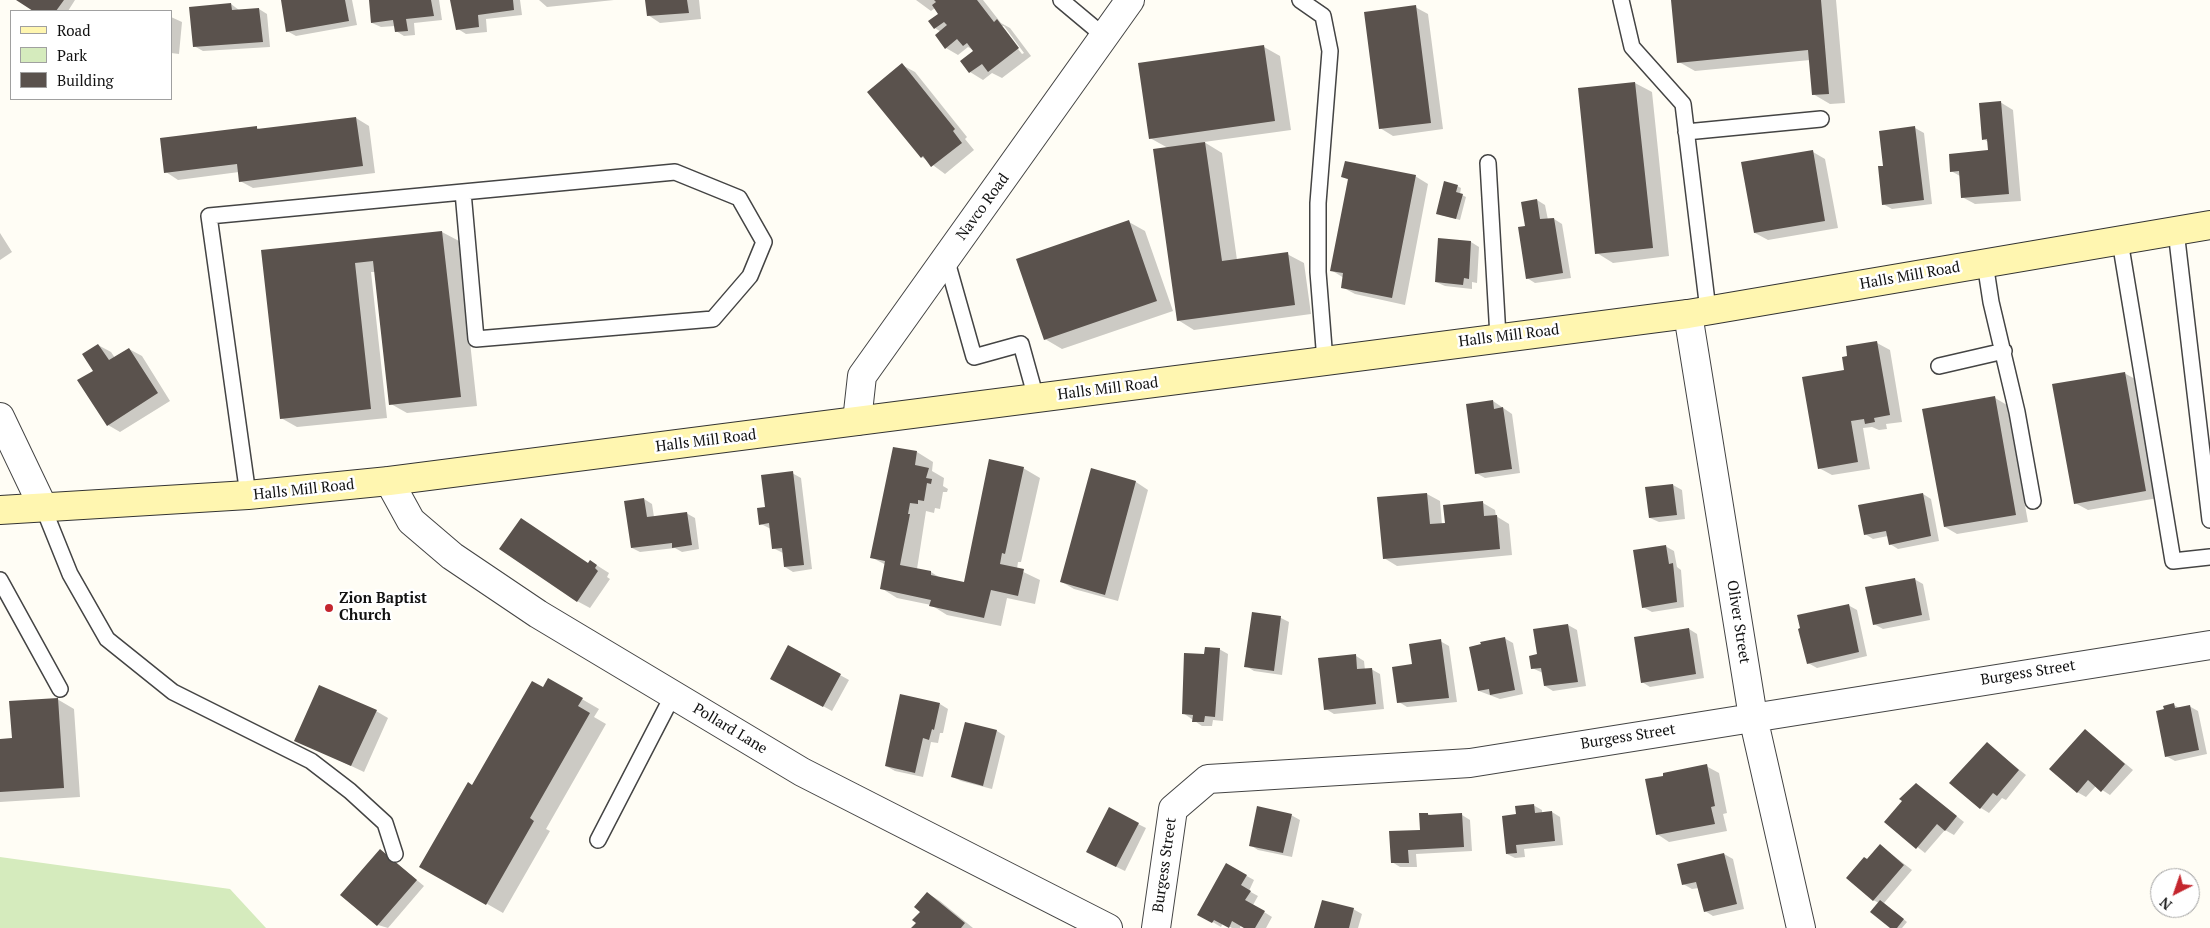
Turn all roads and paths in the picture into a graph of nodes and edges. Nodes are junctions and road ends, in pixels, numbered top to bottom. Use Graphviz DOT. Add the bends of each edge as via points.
graph roads {
  1 [pos="1061,0"];
  2 [pos="1130,0"];
  3 [pos="1300,0"];
  4 [pos="1621,0"];
  5 [pos="1104,36"];
  6 [pos="1820,119"];
  7 [pos="1686,132"];
  8 [pos="1488,163"];
  9 [pos="463,192"];
  10 [pos="2210,225"];
  11 [pos="2176,231"];
  12 [pos="2120,241"];
  13 [pos="946,258"];
  14 [pos="1985,263"];
  15 [pos="1698,312"];
  16 [pos="1498,337"];
  17 [pos="2004,351"];
  18 [pos="1325,361"];
  19 [pos="1938,366"];
  20 [pos="1036,398"];
  21 [pos="0,417"];
  22 [pos="857,421"];
  23 [pos="389,481"];
  24 [pos="248,495"];
  25 [pos="2032,501"];
  26 [pos="43,507"];
  27 [pos="0,510"];
  28 [pos="2210,520"];
  29 [pos="2210,556"];
  30 [pos="0,580"];
  31 [pos="2210,645"];
  32 [pos="60,689"];
  33 [pos="673,695"];
  34 [pos="1753,717"];
  35 [pos="598,840"];
  36 [pos="395,854"];
  37 [pos="1108,928"];
  38 [pos="1156,928"];
  39 [pos="1801,928"];
  1 -- 5 [label="lane"];
  2 -- 5 [label="street, Navco Road"];
  3 -- 18 [label="lane" via="1323,16 1330,51 1318,203 1318,272"];
  4 -- 7 [label="lane" via="1632,47 1683,104"];
  5 -- 13 [label="street, Navco Road"];
  6 -- 7 [label="lane"];
  7 -- 15 [label="lane"];
  8 -- 16 [label="lane"];
  9 -- 9 [label="lane" via="674,172 738,198 764,242 750,276 713,319 476,339"];
  9 -- 24 [label="lane" via="209,216"];
  10 -- 11 [label="street, Halls Mill Road"];
  11 -- 12 [label="street, Halls Mill Road"];
  11 -- 28 [label="lane"];
  12 -- 14 [label="street, Halls Mill Road"];
  12 -- 29 [label="lane" via="2173,561"];
  13 -- 20 [label="lane" via="974,357 1021,344"];
  13 -- 22 [label="street, Navco Road" via="862,376"];
  14 -- 15 [label="street, Halls Mill Road"];
  14 -- 17 [label="lane"];
  15 -- 16 [label="street, Halls Mill Road"];
  15 -- 34 [label="street, Oliver Street"];
  16 -- 18 [label="street, Halls Mill Road"];
  17 -- 19 [label="lane"];
  17 -- 25 [label="lane"];
  18 -- 20 [label="street, Halls Mill Road"];
  20 -- 22 [label="street, Halls Mill Road"];
  21 -- 26 [label="street"];
  22 -- 23 [label="street, Halls Mill Road"];
  23 -- 24 [label="street, Halls Mill Road"];
  23 -- 33 [label="street, Pollard Lane" via="411,521 452,556 538,614"];
  24 -- 26 [label="street, Halls Mill Road"];
  26 -- 27 [label="street, Halls Mill Road"];
  26 -- 36 [label="lane" via="70,574 107,639 173,692 312,761 384,823"];
  30 -- 32 [label="lane"];
  31 -- 34 [label="street, Burgess Street"];
  33 -- 35 [label="lane"];
  33 -- 37 [label="street, Pollard Lane" via="802,772"];
  34 -- 38 [label="street, Burgess Street" via="1470,763 1208,779 1173,809"];
  34 -- 39 [label="street, Oliver Street"];
}
